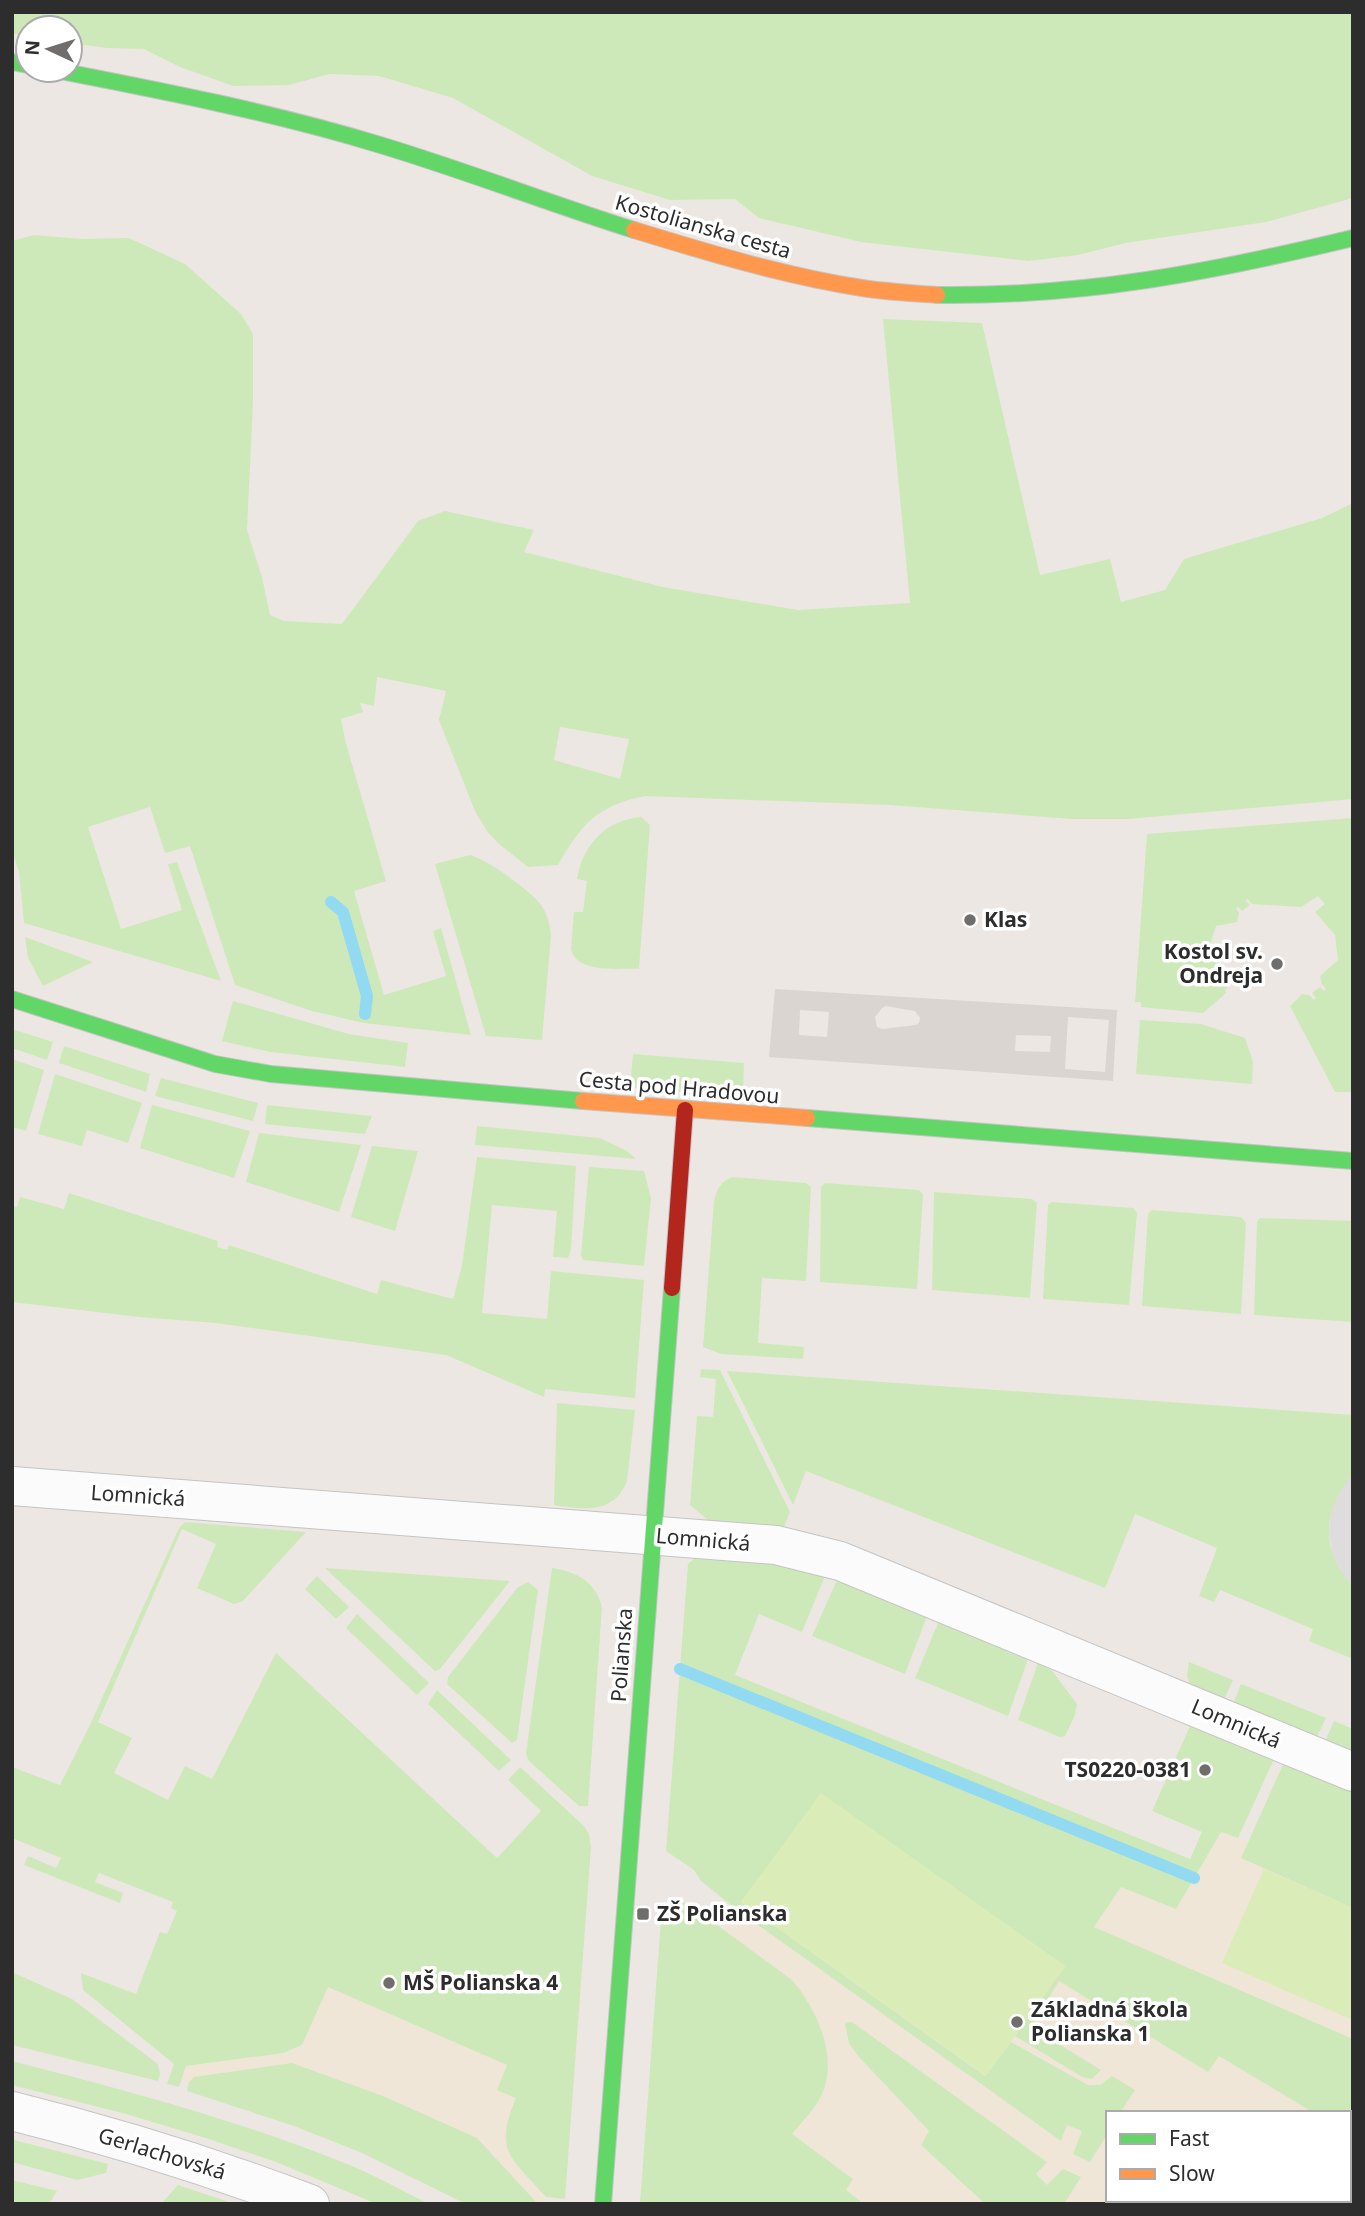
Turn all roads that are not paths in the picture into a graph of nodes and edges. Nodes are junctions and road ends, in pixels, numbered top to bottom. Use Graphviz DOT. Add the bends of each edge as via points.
graph roads {
  1 [pos="84,76"];
  2 [pos="1353,238"];
  3 [pos="12,999"];
  4 [pos="685,1110"];
  5 [pos="1353,1161"];
  6 [pos="12,1486"];
  7 [pos="652,1535"];
  8 [pos="1353,1772"];
  9 [pos="12,2111"];
  10 [pos="310,2204"];
  11 [pos="603,2204"];
  1 -- 2 [label="street, Kostolianska cesta" via="332,131 726,257 874,290 1018,297 1113,288"];
  3 -- 4 [label="street, Cesta pod Hradovou" via="215,1064 271,1074"];
  4 -- 5 [label="street, Cesta pod Hradovou"];
  4 -- 7 [label="street, Polianska"];
  6 -- 7 [label="street, Lomnická"];
  7 -- 8 [label="street, Lomnická" via="776,1545 840,1561"];
  7 -- 11 [label="street, Polianska"];
  9 -- 10 [label="street, Gerlachovská" via="141,2146"];
}
